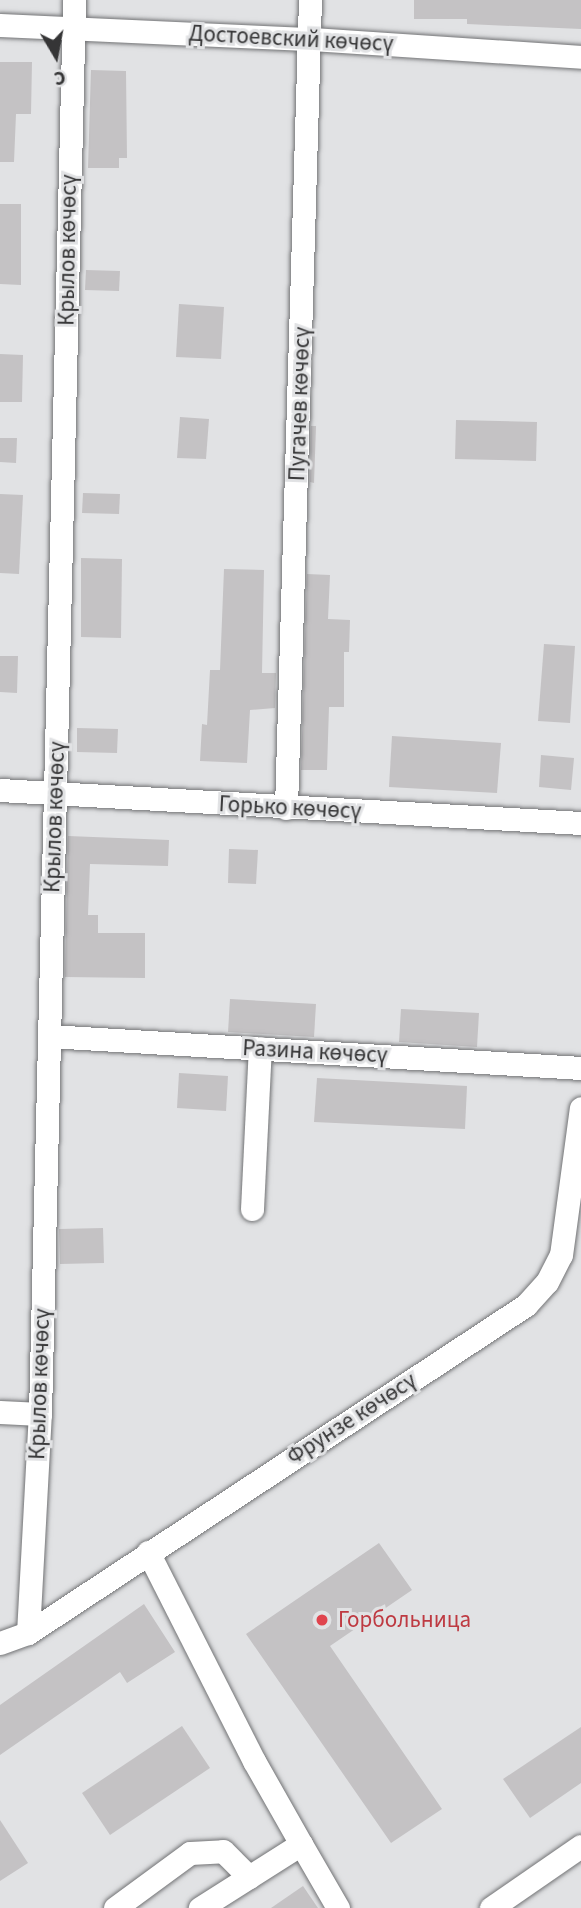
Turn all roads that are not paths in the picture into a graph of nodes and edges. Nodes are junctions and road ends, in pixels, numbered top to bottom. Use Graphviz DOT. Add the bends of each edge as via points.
graph roads {
  1 [pos="74,0"];
  2 [pos="310,0"];
  3 [pos="0,24"];
  4 [pos="73,29"];
  5 [pos="312,39"];
  6 [pos="581,57"];
  7 [pos="0,790"];
  8 [pos="56,793"];
  9 [pos="286,808"];
  10 [pos="581,823"];
  11 [pos="49,1036"];
  12 [pos="260,1048"];
  13 [pos="581,1068"];
  14 [pos="581,1108"];
  15 [pos="252,1209"];
  16 [pos="0,1412"];
  17 [pos="40,1414"];
  18 [pos="148,1552"];
  19 [pos="28,1633"];
  20 [pos="0,1643"];
  21 [pos="301,1844"];
  22 [pos="581,1846"];
  23 [pos="249,1877"];
  24 [pos="115,1908"];
  25 [pos="200,1908"];
  26 [pos="338,1908"];
  27 [pos="491,1908"];
  1 -- 4 [label="street, Крылов көчөсү"];
  2 -- 5 [label="street, Пугачев көчөсү"];
  3 -- 4 [label="street, Достоевский көчөсү"];
  4 -- 5 [label="street, Достоевский көчөсү"];
  4 -- 8 [label="street, Крылов көчөсү"];
  5 -- 6 [label="street, Достоевский көчөсү"];
  5 -- 9 [label="street, Пугачев көчөсү"];
  7 -- 8 [label="street, Горько көчөсү"];
  8 -- 9 [label="street, Горько көчөсү"];
  8 -- 11 [label="street, Крылов көчөсү"];
  9 -- 10 [label="street, Горько көчөсү"];
  11 -- 12 [label="street, Разина көчөсү"];
  11 -- 17 [label="street, Крылов көчөсү"];
  12 -- 13 [label="street, Разина көчөсү"];
  12 -- 15 [label="street"];
  14 -- 18 [label="street, Фрунзе көчөсү" via="561,1255 548,1282 526,1305"];
  16 -- 17 [label="street"];
  17 -- 19 [label="street, Крылов көчөсү"];
  18 -- 19 [label="street, Фрунзе көчөсү"];
  18 -- 21 [label="street" via="254,1762"];
  19 -- 20 [label="street, Фрунзе көчөсү"];
  21 -- 23 [label="street"];
  21 -- 26 [label="street"];
  22 -- 27 [label="street"];
  23 -- 24 [label="street" via="223,1851 190,1853"];
  23 -- 25 [label="street"];
}
